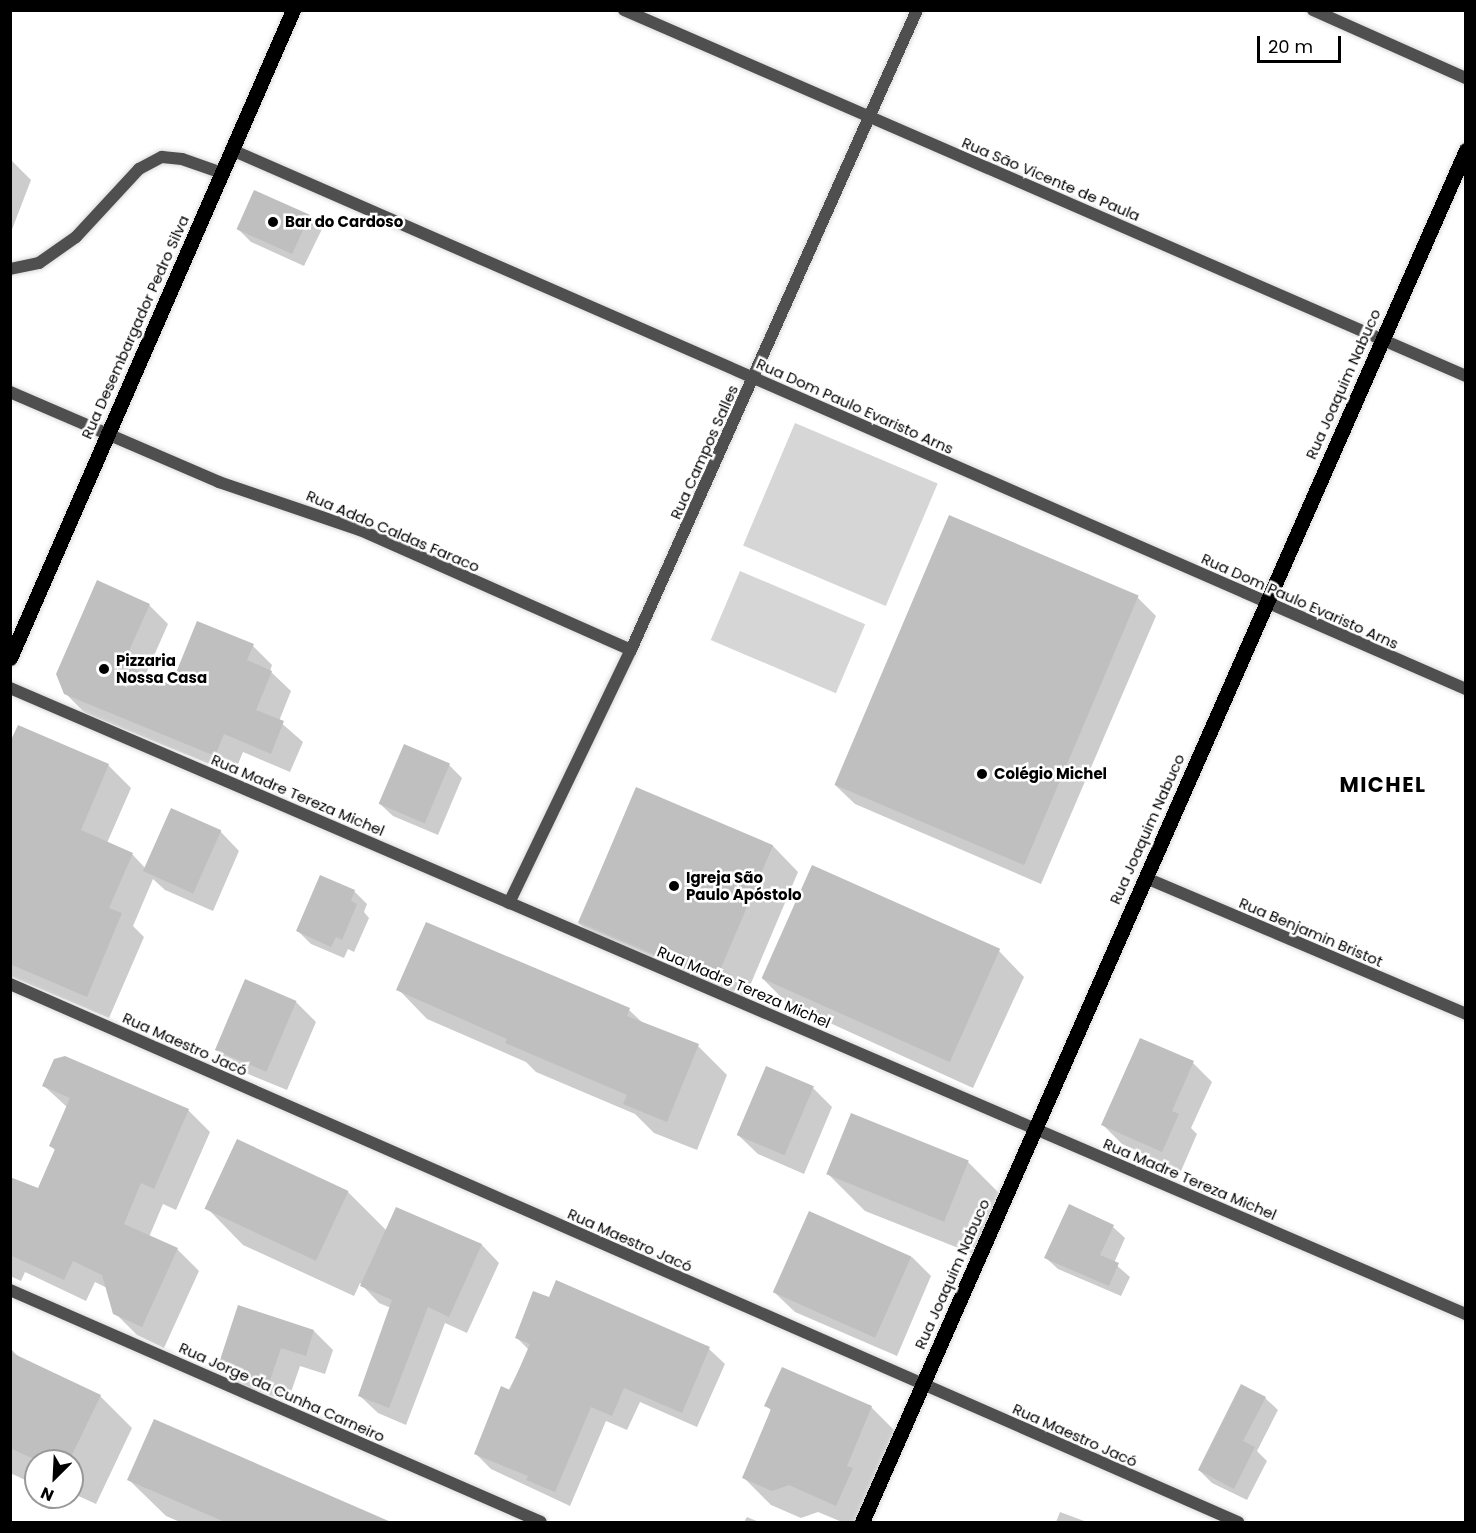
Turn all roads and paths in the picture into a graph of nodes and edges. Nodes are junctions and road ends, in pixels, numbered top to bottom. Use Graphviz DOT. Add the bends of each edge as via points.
graph roads {
  1 [pos="293,10"];
  2 [pos="624,10"];
  3 [pos="917,10"];
  4 [pos="1313,10"];
  5 [pos="1466,78"];
  6 [pos="868,116"];
  7 [pos="232,150"];
  8 [pos="1466,150"];
  9 [pos="222,173"];
  10 [pos="10,269"];
  11 [pos="1382,340"];
  12 [pos="1466,376"];
  13 [pos="753,378"];
  14 [pos="10,392"];
  15 [pos="107,436"];
  16 [pos="1267,602"];
  17 [pos="631,650"];
  18 [pos="10,658"];
  19 [pos="10,688"];
  20 [pos="1466,689"];
  21 [pos="1146,878"];
  22 [pos="510,903"];
  23 [pos="10,984"];
  24 [pos="1466,1014"];
  25 [pos="1035,1129"];
  26 [pos="10,1290"];
  27 [pos="1466,1314"];
  28 [pos="923,1384"];
  29 [pos="541,1522"];
  30 [pos="862,1522"];
  31 [pos="1238,1522"];
  1 -- 7 [label="main road, Rua Desembargador Pedro Silva"];
  2 -- 6 [label="street, Rua São Vicente de Paula"];
  3 -- 6 [label="street, Rua Campos Salles"];
  4 -- 5 [label="street"];
  6 -- 11 [label="street, Rua São Vicente de Paula"];
  6 -- 13 [label="street, Rua Campos Salles"];
  7 -- 9 [label="main road, Rua Desembargador Pedro Silva"];
  7 -- 13 [label="street, Rua Dom Paulo Evaristo Arns"];
  8 -- 11 [label="main road, Rua Joaquim Nabuco"];
  9 -- 10 [label="street" via="182,159 162,158 139,169 75,237 39,263"];
  9 -- 15 [label="main road, Rua Desembargador Pedro Silva"];
  11 -- 12 [label="street, Rua São Vicente de Paula"];
  11 -- 16 [label="main road, Rua Joaquim Nabuco"];
  13 -- 16 [label="street, Rua Dom Paulo Evaristo Arns"];
  13 -- 17 [label="street, Rua Campos Salles"];
  14 -- 15 [label="street, Rua Addo Caldas Faraco"];
  15 -- 17 [label="street, Rua Addo Caldas Faraco" via="219,482 360,530"];
  15 -- 18 [label="main road, Rua Desembargador Pedro Silva"];
  16 -- 20 [label="street, Rua Dom Paulo Evaristo Arns"];
  16 -- 21 [label="main road, Rua Joaquim Nabuco"];
  17 -- 22 [label="street, Rua Campos Salles"];
  19 -- 22 [label="street, Rua Madre Tereza Michel"];
  21 -- 24 [label="street, Rua Benjamin Bristot"];
  21 -- 25 [label="main road, Rua Joaquim Nabuco"];
  22 -- 25 [label="street, Rua Madre Tereza Michel"];
  23 -- 28 [label="street, Rua Maestro Jacó"];
  25 -- 27 [label="street, Rua Madre Tereza Michel"];
  25 -- 28 [label="main road, Rua Joaquim Nabuco"];
  26 -- 29 [label="street, Rua Jorge da Cunha Carneiro"];
  28 -- 30 [label="main road, Rua Joaquim Nabuco"];
  28 -- 31 [label="street, Rua Maestro Jacó"];
}
